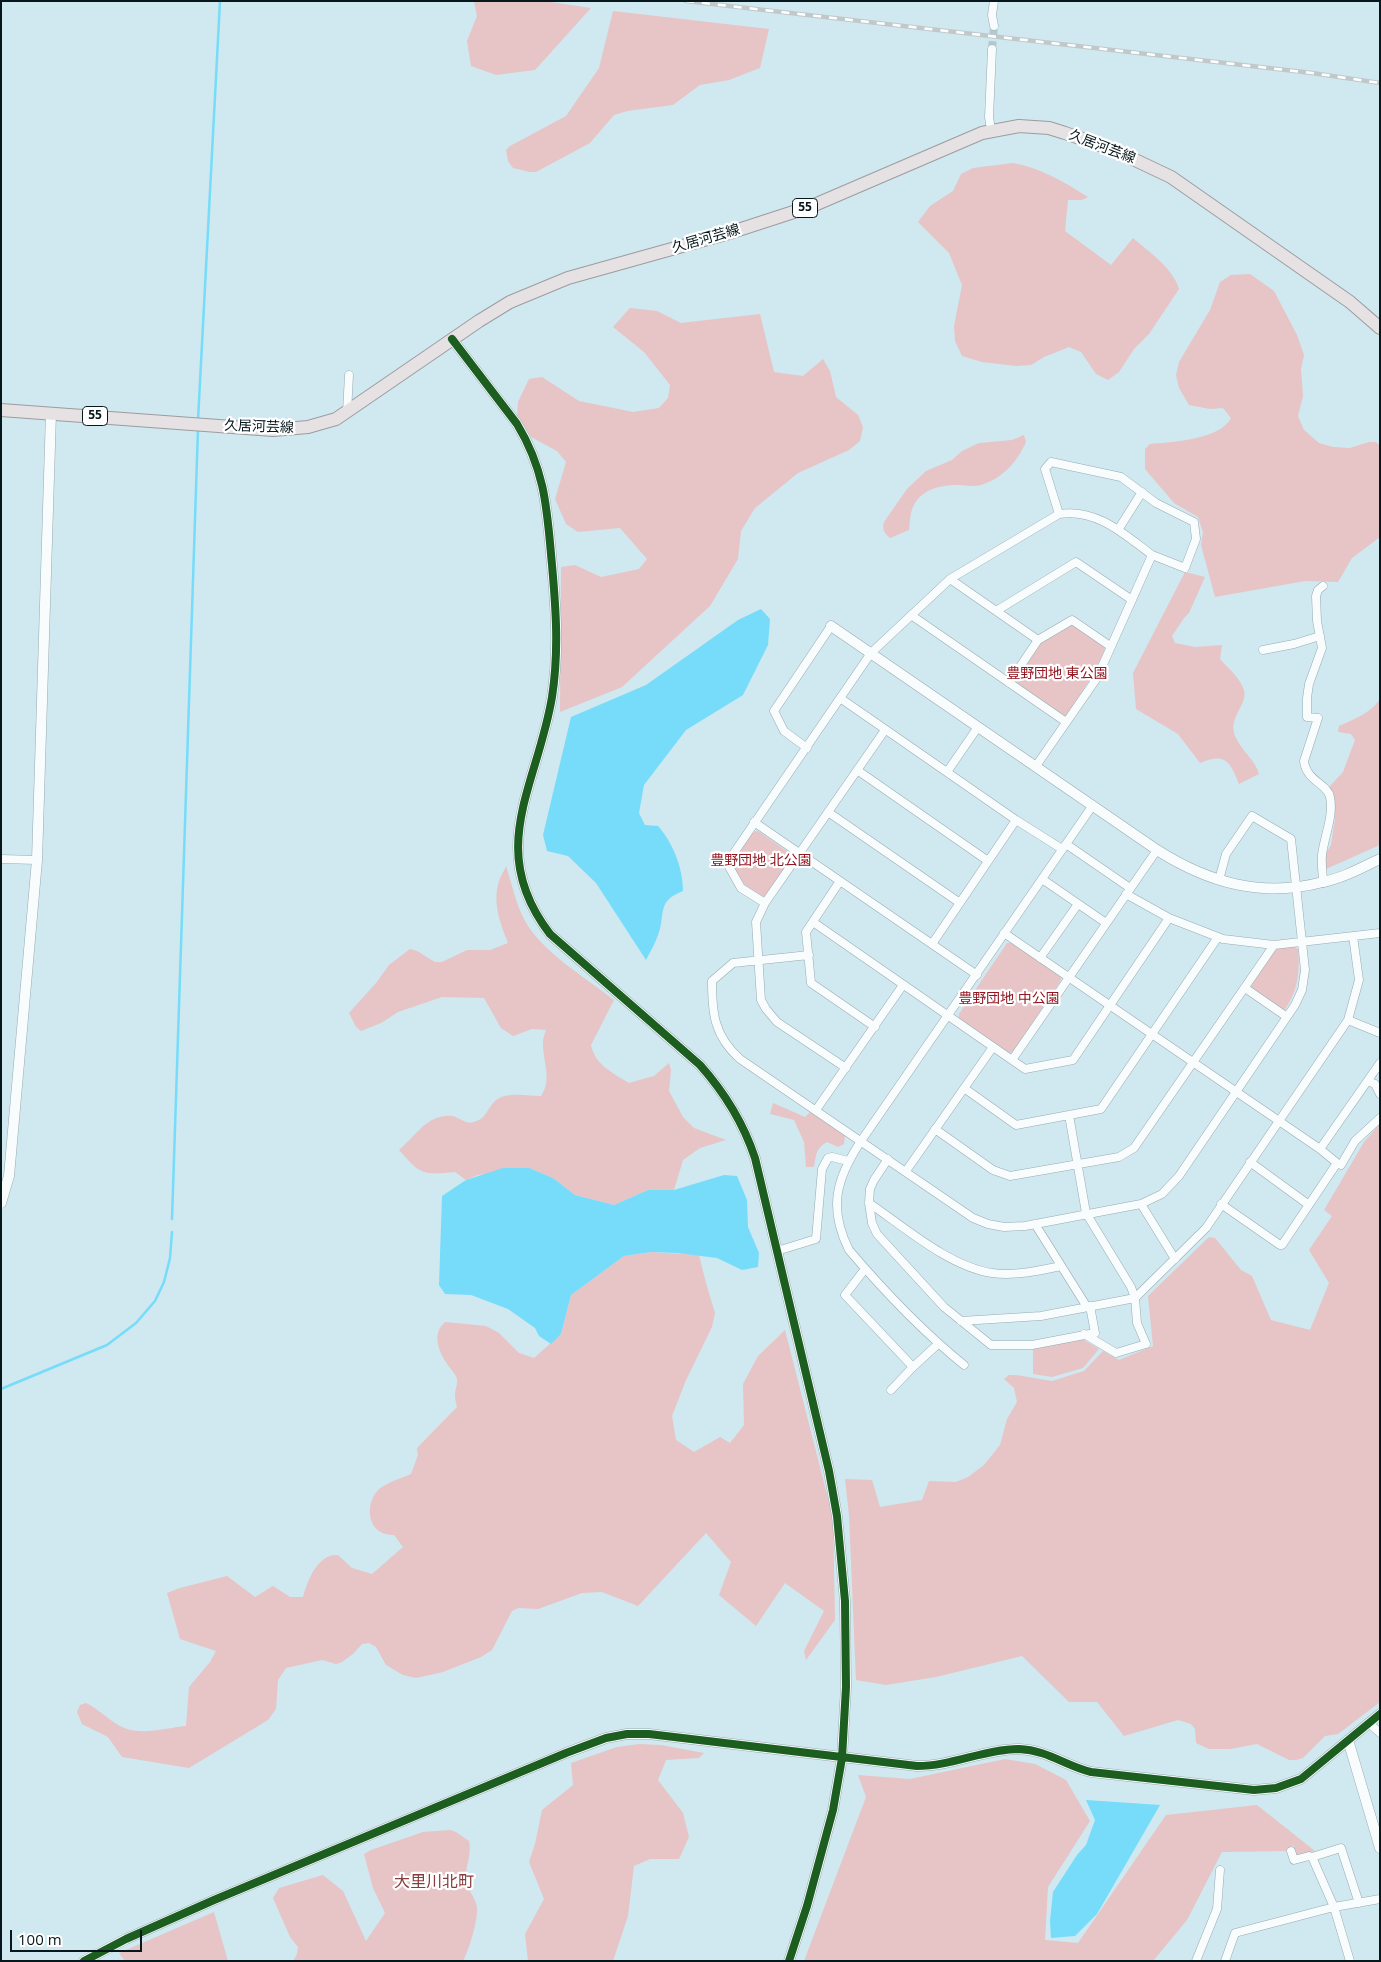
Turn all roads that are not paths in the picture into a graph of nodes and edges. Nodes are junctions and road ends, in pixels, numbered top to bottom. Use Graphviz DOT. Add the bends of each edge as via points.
graph roads {
  1 [pos="994,1"];
  2 [pos="994,26"];
  3 [pos="992,49"];
  4 [pos="991,130"];
  5 [pos="1380,328"];
  6 [pos="452,339"];
  7 [pos="349,375"];
  8 [pos="1,410"];
  9 [pos="347,412"];
  10 [pos="51,413"];
  11 [pos="1142,492"];
  12 [pos="1059,514"];
  13 [pos="1118,530"];
  14 [pos="1152,555"];
  15 [pos="950,579"];
  16 [pos="1323,586"];
  17 [pos="1132,600"];
  18 [pos="996,611"];
  19 [pos="911,615"];
  20 [pos="831,626"];
  21 [pos="1320,636"];
  22 [pos="1038,640"];
  23 [pos="1110,646"];
  24 [pos="1263,650"];
  25 [pos="870,653"];
  26 [pos="1009,683"];
  27 [pos="840,698"];
  28 [pos="1066,722"];
  29 [pos="978,727"];
  30 [pos="885,730"];
  31 [pos="806,748"];
  32 [pos="1036,766"];
  33 [pos="856,770"];
  34 [pos="947,772"];
  35 [pos="1092,805"];
  36 [pos="828,812"];
  37 [pos="1016,820"];
  38 [pos="754,822"];
  39 [pos="1064,846"];
  40 [pos="1157,850"];
  41 [pos="800,854"];
  42 [pos="1,859"];
  43 [pos="1380,859"];
  44 [pos="37,860"];
  45 [pos="988,861"];
  46 [pos="1042,879"];
  47 [pos="1219,880"];
  48 [pos="840,881"];
  49 [pos="1323,882"];
  50 [pos="1296,887"];
  51 [pos="1128,891"];
  52 [pos="765,902"];
  53 [pos="960,903"];
  54 [pos="1078,904"];
  55 [pos="1170,918"];
  56 [pos="813,922"];
  57 [pos="1106,923"];
  58 [pos="1004,933"];
  59 [pos="1380,933"];
  60 [pos="1353,936"];
  61 [pos="1218,937"];
  62 [pos="1302,941"];
  63 [pos="932,944"];
  64 [pos="1274,945"];
  65 [pos="809,955"];
  66 [pos="1040,958"];
  67 [pos="758,960"];
  68 [pos="976,974"];
  69 [pos="1069,977"];
  70 [pos="903,985"];
  71 [pos="1245,988"];
  72 [pos="1110,1005"];
  73 [pos="948,1016"];
  74 [pos="1287,1017"];
  75 [pos="1348,1020"];
  76 [pos="874,1027"];
  77 [pos="1380,1033"];
  78 [pos="1152,1034"];
  79 [pos="993,1047"];
  80 [pos="1012,1060"];
  81 [pos="1194,1062"];
  82 [pos="1380,1063"];
  83 [pos="846,1068"];
  84 [pos="1368,1081"];
  85 [pos="964,1088"];
  86 [pos="1235,1092"];
  87 [pos="1380,1094"];
  88 [pos="816,1110"];
  89 [pos="1069,1115"];
  90 [pos="1380,1118"];
  91 [pos="1278,1121"];
  92 [pos="935,1129"];
  93 [pos="861,1142"];
  94 [pos="1320,1149"];
  95 [pos="888,1159"];
  96 [pos="848,1162"];
  97 [pos="1250,1162"];
  98 [pos="1337,1163"];
  99 [pos="1078,1164"];
  100 [pos="906,1171"];
  101 [pos="1,1203"];
  102 [pos="869,1204"];
  103 [pos="1142,1204"];
  104 [pos="1221,1204"];
  105 [pos="1309,1204"];
  106 [pos="1086,1214"];
  107 [pos="1035,1224"];
  108 [pos="777,1250"];
  109 [pos="1175,1259"];
  110 [pos="1061,1266"];
  111 [pos="866,1269"];
  112 [pos="1135,1298"];
  113 [pos="1089,1307"];
  114 [pos="961,1321"];
  115 [pos="1084,1334"];
  116 [pos="938,1344"];
  117 [pos="964,1364"];
  118 [pos="913,1367"];
  119 [pos="891,1390"];
  120 [pos="1380,1714"];
  121 [pos="1369,1723"];
  122 [pos="1380,1733"];
  123 [pos="1348,1740"];
  124 [pos="842,1758"];
  125 [pos="1380,1848"];
  126 [pos="1291,1850"];
  127 [pos="1312,1857"];
  128 [pos="1220,1870"];
  129 [pos="1380,1899"];
  130 [pos="1359,1903"];
  131 [pos="1334,1907"];
  132 [pos="1348,1960"];
  133 [pos="84,1961"];
  134 [pos="789,1961"];
  135 [pos="1196,1961"];
  136 [pos="1226,1961"];
  1 -- 2 [label="street"];
  3 -- 4 [label="street"];
  4 -- 5 [label="main road, 久居河芸線 / 55" via="1019,126 1049,128 1114,150 1171,177 1350,302"];
  4 -- 6 [label="main road, 久居河芸線 / 55" via="812,206 553,284 510,302"];
  6 -- 9 [label="main road, 久居河芸線 / 55"];
  6 -- 108 [label="street" via="517,424 539,471 546,496 557,647 550,708 519,824 517,853 524,888 535,914 550,934 700,1064 726,1098 748,1138"];
  7 -- 9 [label="street"];
  8 -- 10 [label="main road, 久居河芸線 / 55"];
  9 -- 10 [label="main road, 久居河芸線 / 55" via="297,428 273,430"];
  10 -- 44 [label="street"];
  11 -- 12 [label="street" via="1115,475 1051,462 1045,469"];
  11 -- 13 [label="street"];
  11 -- 14 [label="street" via="1156,503 1194,522 1196,539 1185,568"];
  12 -- 13 [label="street" via="1090,515"];
  12 -- 15 [label="street"];
  13 -- 14 [label="street"];
  14 -- 17 [label="street"];
  15 -- 18 [label="street"];
  15 -- 19 [label="street"];
  16 -- 21 [label="street" via="1316,596"];
  17 -- 18 [label="street" via="1076,562"];
  17 -- 23 [label="street"];
  18 -- 22 [label="street"];
  19 -- 25 [label="street"];
  19 -- 26 [label="street"];
  20 -- 25 [label="street"];
  20 -- 31 [label="street" via="774,711 784,731"];
  21 -- 24 [label="street"];
  21 -- 49 [label="street" via="1322,648 1306,698 1307,717 1318,718 1304,761 1310,778 1330,796 1329,823 1322,857"];
  22 -- 23 [label="street" via="1072,620"];
  22 -- 26 [label="street"];
  23 -- 28 [label="street" via="1096,678"];
  25 -- 27 [label="street"];
  25 -- 29 [label="street"];
  26 -- 28 [label="street"];
  27 -- 30 [label="street"];
  27 -- 31 [label="street"];
  28 -- 32 [label="street"];
  29 -- 32 [label="street"];
  29 -- 34 [label="street"];
  30 -- 33 [label="street"];
  30 -- 34 [label="street"];
  31 -- 38 [label="street"];
  32 -- 35 [label="street"];
  33 -- 36 [label="street"];
  33 -- 45 [label="street"];
  34 -- 37 [label="street"];
  35 -- 39 [label="street"];
  35 -- 40 [label="street"];
  36 -- 41 [label="street"];
  36 -- 53 [label="street"];
  37 -- 39 [label="street"];
  37 -- 45 [label="street"];
  38 -- 41 [label="street"];
  38 -- 52 [label="street" via="727,863 741,888"];
  39 -- 46 [label="street"];
  39 -- 51 [label="street"];
  40 -- 47 [label="street" via="1180,865"];
  40 -- 51 [label="street"];
  41 -- 48 [label="street"];
  41 -- 52 [label="street"];
  42 -- 44 [label="street"];
  43 -- 49 [label="street"];
  44 -- 101 [label="street" via="9,1176"];
  45 -- 53 [label="street"];
  46 -- 54 [label="street"];
  46 -- 58 [label="street"];
  47 -- 50 [label="street" via="1253,888"];
  47 -- 50 [label="street" via="1226,854 1252,816 1291,839"];
  48 -- 56 [label="street"];
  48 -- 63 [label="street"];
  49 -- 50 [label="street"];
  50 -- 62 [label="street"];
  51 -- 55 [label="street"];
  51 -- 57 [label="street"];
  52 -- 67 [label="street" via="756,922"];
  53 -- 63 [label="street"];
  54 -- 57 [label="street"];
  54 -- 66 [label="street"];
  55 -- 61 [label="street"];
  55 -- 72 [label="street"];
  56 -- 65 [label="street" via="806,932"];
  56 -- 70 [label="street"];
  57 -- 69 [label="street"];
  58 -- 66 [label="street"];
  58 -- 68 [label="street"];
  59 -- 60 [label="street"];
  60 -- 62 [label="street"];
  60 -- 75 [label="street" via="1359,980"];
  61 -- 64 [label="street"];
  61 -- 78 [label="street"];
  62 -- 64 [label="street"];
  62 -- 74 [label="street" via="1304,981"];
  63 -- 68 [label="street"];
  64 -- 71 [label="street"];
  65 -- 67 [label="street"];
  65 -- 76 [label="street" via="811,983"];
  66 -- 69 [label="street"];
  67 -- 83 [label="street" via="761,1000 771,1016"];
  67 -- 88 [label="street" via="733,963 712,981 712,1010 717,1026 734,1053"];
  68 -- 73 [label="street"];
  69 -- 72 [label="street"];
  69 -- 80 [label="street"];
  70 -- 73 [label="street"];
  70 -- 76 [label="street"];
  71 -- 74 [label="street"];
  71 -- 81 [label="street"];
  72 -- 78 [label="street"];
  72 -- 80 [label="street" via="1073,1060 1025,1069"];
  73 -- 79 [label="street"];
  73 -- 93 [label="street"];
  74 -- 86 [label="street"];
  75 -- 77 [label="street"];
  75 -- 91 [label="street"];
  76 -- 83 [label="street"];
  78 -- 81 [label="street"];
  78 -- 89 [label="street" via="1100,1109"];
  79 -- 80 [label="street"];
  79 -- 85 [label="street"];
  81 -- 86 [label="street"];
  81 -- 99 [label="street" via="1134,1148 1119,1157"];
  82 -- 84 [label="street"];
  83 -- 88 [label="street"];
  84 -- 87 [label="street" via="1375,1084"];
  84 -- 94 [label="street"];
  85 -- 89 [label="street" via="1016,1125"];
  85 -- 92 [label="street"];
  86 -- 91 [label="street"];
  86 -- 103 [label="street" via="1179,1176 1162,1194"];
  88 -- 93 [label="street"];
  89 -- 99 [label="street"];
  90 -- 98 [label="street" via="1355,1141 1341,1165"];
  91 -- 94 [label="street"];
  91 -- 97 [label="street"];
  92 -- 99 [label="street" via="1002,1175"];
  92 -- 100 [label="street"];
  93 -- 95 [label="street"];
  93 -- 96 [label="street"];
  94 -- 98 [label="street"];
  95 -- 100 [label="street"];
  95 -- 102 [label="street" via="874,1180"];
  96 -- 108 [label="street" via="828,1158 822,1169 816,1239"];
  96 -- 111 [label="street" via="840,1180 837,1215 849,1250"];
  97 -- 104 [label="street"];
  97 -- 105 [label="street"];
  98 -- 105 [label="street"];
  99 -- 106 [label="street"];
  100 -- 107 [label="street" via="973,1218 1004,1227"];
  102 -- 110 [label="street" via="950,1258 976,1269 1013,1274"];
  102 -- 114 [label="street" via="877,1234 944,1307"];
  103 -- 106 [label="street"];
  103 -- 109 [label="street"];
  104 -- 105 [label="street" via="1282,1245"];
  104 -- 109 [label="street" via="1206,1228"];
  106 -- 107 [label="street"];
  106 -- 112 [label="street"];
  107 -- 110 [label="street"];
  108 -- 124 [label="street" via="822,1433 837,1516 845,1601 846,1687"];
  109 -- 112 [label="street"];
  110 -- 113 [label="street"];
  111 -- 116 [label="street"];
  111 -- 118 [label="street" via="845,1295"];
  112 -- 113 [label="street"];
  112 -- 115 [label="street" via="1137,1323 1146,1344 1116,1353"];
  113 -- 114 [label="street" via="1027,1318"];
  113 -- 115 [label="street" via="1094,1333"];
  114 -- 115 [label="street" via="991,1345 1032,1345"];
  116 -- 117 [label="street"];
  116 -- 118 [label="street"];
  118 -- 119 [label="street"];
  120 -- 121 [label="street"];
  121 -- 122 [label="street"];
  121 -- 123 [label="street"];
  123 -- 124 [label="street" via="1301,1779 1265,1789 1091,1772 1052,1756 1018,1749 924,1766"];
  123 -- 125 [label="street"];
  124 -- 133 [label="street" via="649,1734 606,1738 214,1900"];
  124 -- 134 [label="street" via="833,1810"];
  126 -- 127 [label="street" via="1294,1860"];
  127 -- 130 [label="street" via="1341,1848"];
  127 -- 131 [label="street"];
  128 -- 135 [label="street" via="1217,1909"];
  129 -- 130 [label="street"];
  130 -- 131 [label="street"];
  131 -- 132 [label="street"];
  131 -- 136 [label="street" via="1236,1934"];
}
